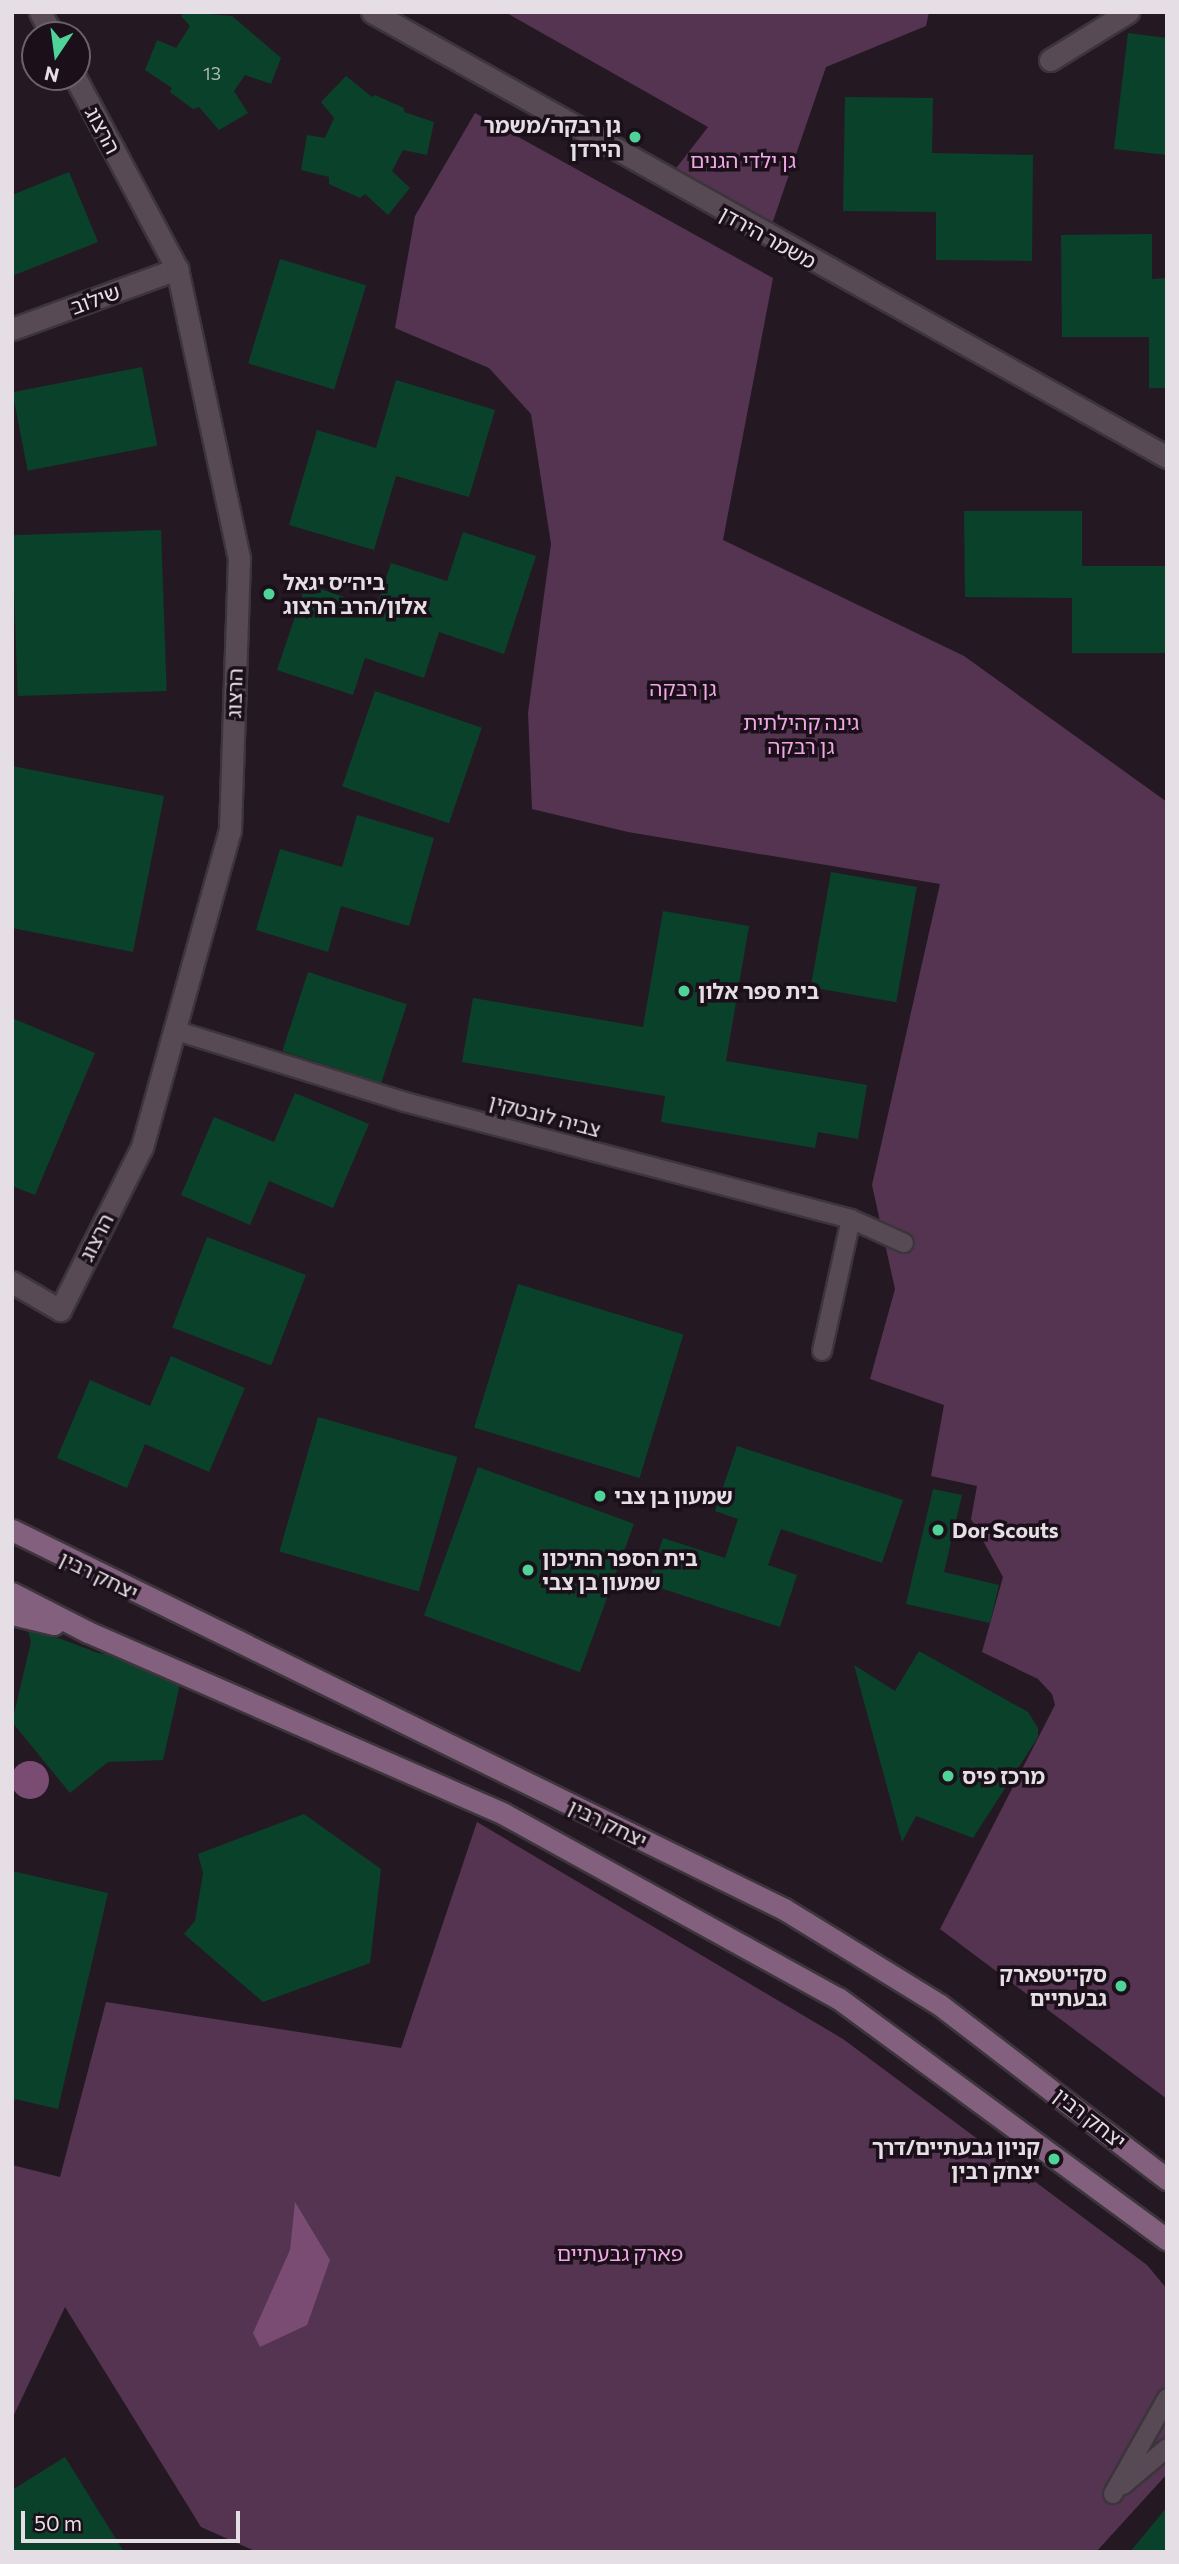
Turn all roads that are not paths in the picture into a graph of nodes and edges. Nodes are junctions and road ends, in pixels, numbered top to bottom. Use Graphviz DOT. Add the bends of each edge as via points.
graph roads {
  1 [pos="372,12"];
  2 [pos="1128,12"];
  3 [pos="1050,60"];
  4 [pos="82,91"];
  5 [pos="177,268"];
  6 [pos="12,329"];
  7 [pos="1167,457"];
  8 [pos="174,1030"];
  9 [pos="850,1219"];
  10 [pos="904,1242"];
  11 [pos="12,1282"];
  12 [pos="822,1351"];
  13 [pos="12,1530"];
  14 [pos="12,1593"];
  15 [pos="12,1614"];
  16 [pos="88,1632"];
  17 [pos="1167,2179"];
  18 [pos="1166,2240"];
  19 [pos="1167,2398"];
  20 [pos="1167,2448"];
  1 -- 7 [label="street, משמר הירדן" via="871,296"];
  2 -- 3 [label="street"];
  4 -- 5 [label="street, הרצוג"];
  5 -- 6 [label="street, שילוב"];
  5 -- 8 [label="street, הרצוג" via="239,558 230,830"];
  8 -- 9 [label="lane, צביה לובטקין" via="405,1102"];
  8 -- 11 [label="street, הרצוג" via="142,1147 60,1310"];
  9 -- 10 [label="lane, צביה לובטקין"];
  9 -- 12 [label="lane"];
  13 -- 17 [label="main road, יצחק רבין" via="784,1909 940,2005"];
  14 -- 16 [label="main road, יצחק רבין"];
  15 -- 16 [label="main road"];
  16 -- 18 [label="main road, יצחק רבין" via="504,1814 838,1998"];
  19 -- 20 [label="lane" via="1113,2494"];
}
